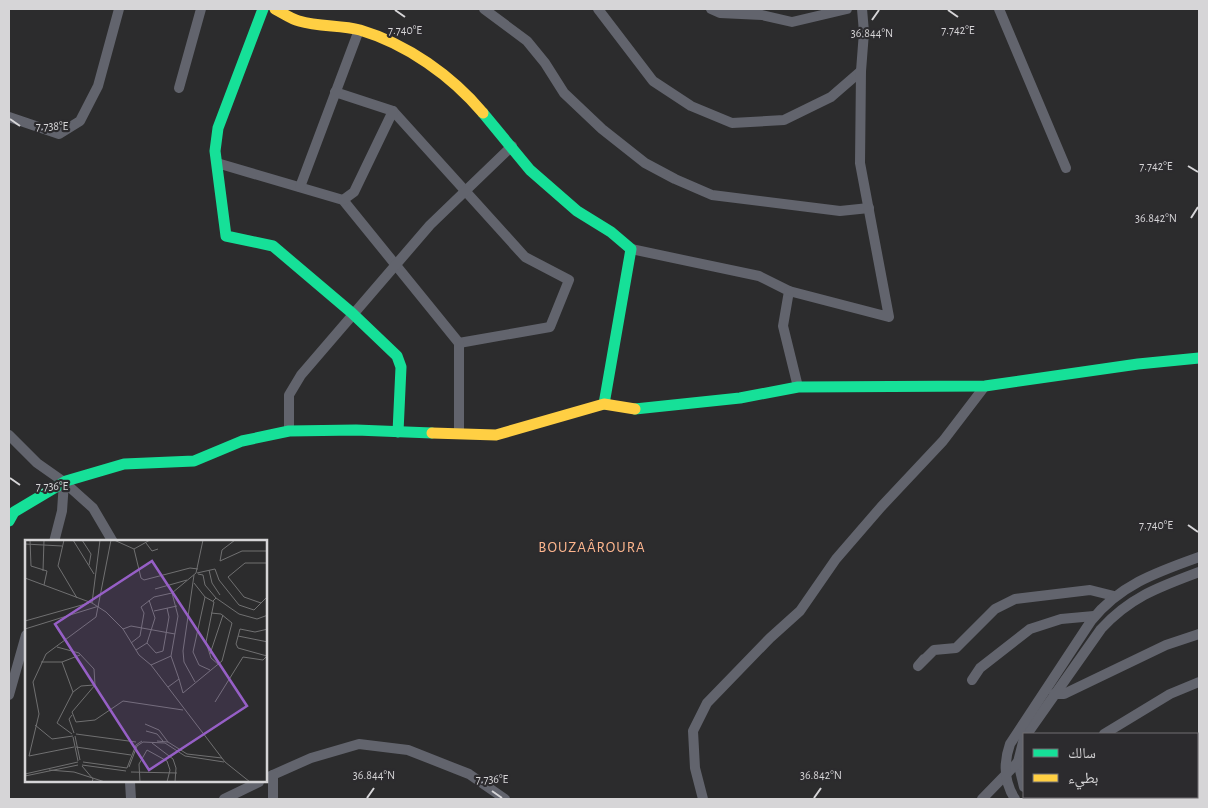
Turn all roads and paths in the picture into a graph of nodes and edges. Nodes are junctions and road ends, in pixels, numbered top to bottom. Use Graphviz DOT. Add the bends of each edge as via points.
graph roads {
  1 [pos="119,9"];
  2 [pos="201,9"];
  3 [pos="263,9"];
  4 [pos="275,9"];
  5 [pos="484,9"];
  6 [pos="598,9"];
  7 [pos="711,9"];
  8 [pos="848,9"];
  9 [pos="862,9"];
  10 [pos="999,9"];
  11 [pos="760,12"];
  12 [pos="359,30"];
  13 [pos="861,70"];
  14 [pos="179,88"];
  15 [pos="335,92"];
  16 [pos="393,111"];
  17 [pos="9,117"];
  18 [pos="512,146"];
  19 [pos="217,163"];
  20 [pos="1066,168"];
  21 [pos="300,187"];
  22 [pos="466,189"];
  23 [pos="343,200"];
  24 [pos="869,208"];
  25 [pos="631,249"];
  26 [pos="396,265"];
  27 [pos="789,291"];
  28 [pos="352,313"];
  29 [pos="459,343"];
  30 [pos="1199,358"];
  31 [pos="985,386"];
  32 [pos="798,387"];
  33 [pos="604,404"];
  34 [pos="288,431"];
  35 [pos="398,432"];
  36 [pos="459,433"];
  37 [pos="9,435"];
  38 [pos="64,482"];
  39 [pos="10,517"];
  40 [pos="55,540"];
  41 [pos="112,540"];
  42 [pos="1199,557"];
  43 [pos="1199,572"];
  44 [pos="1114,596"];
  45 [pos="1094,616"];
  46 [pos="1199,634"];
  47 [pos="25,639"];
  48 [pos="924,660"];
  49 [pos="972,680"];
  50 [pos="1199,682"];
  51 [pos="1051,692"];
  52 [pos="9,695"];
  53 [pos="1028,733"];
  54 [pos="1106,733"];
  55 [pos="1023,742"];
  56 [pos="1018,762"];
  57 [pos="1005,775"];
  58 [pos="270,777"];
  59 [pos="130,783"];
  60 [pos="257,783"];
  61 [pos="1023,783"];
  62 [pos="131,799"];
  63 [pos="224,799"];
  64 [pos="273,799"];
  65 [pos="505,799"];
  66 [pos="703,799"];
  67 [pos="982,799"];
  68 [pos="1015,799"];
  1 -- 17 [label="street" via="98,86 80,122 59,134"];
  2 -- 14 [label="street"];
  3 -- 19 [label="street" via="218,128"];
  4 -- 12 [label="street" via="298,21"];
  5 -- 24 [label="street" via="527,41 564,93 602,129 645,163 674,179 712,195 840,212"];
  6 -- 13 [label="street" via="653,82 691,106 732,123 784,120 831,97"];
  7 -- 11 [label="street" via="720,13"];
  8 -- 11 [label="street" via="792,22"];
  9 -- 13 [label="street"];
  10 -- 20 [label="street"];
  12 -- 15 [label="street"];
  12 -- 18 [label="street" via="397,46 437,70 466,93"];
  13 -- 24 [label="street" via="860,163"];
  15 -- 16 [label="street"];
  15 -- 21 [label="street"];
  16 -- 22 [label="street"];
  16 -- 23 [label="street" via="354,192"];
  18 -- 22 [label="street"];
  18 -- 25 [label="street" via="530,170 577,211"];
  19 -- 21 [label="street"];
  19 -- 28 [label="street" via="226,236 273,246"];
  21 -- 23 [label="street"];
  22 -- 26 [label="street"];
  22 -- 29 [label="street" via="526,257 569,280 550,327"];
  23 -- 26 [label="street"];
  24 -- 27 [label="street" via="889,317"];
  25 -- 27 [label="street" via="759,276"];
  25 -- 33 [label="street"];
  26 -- 28 [label="street"];
  26 -- 29 [label="street"];
  27 -- 32 [label="street" via="783,326"];
  28 -- 34 [label="street" via="289,395"];
  28 -- 35 [label="street" via="396,356 401,367"];
  29 -- 36 [label="street"];
  30 -- 31 [label="street"];
  31 -- 32 [label="street"];
  31 -- 66 [label="street" via="943,440 836,559 800,612 770,638 707,704 694,731 695,768"];
  32 -- 33 [label="street" via="740,398 632,409"];
  33 -- 36 [label="street" via="496,435"];
  34 -- 35 [label="street"];
  34 -- 38 [label="street" via="242,441 194,461 124,464"];
  35 -- 36 [label="street"];
  37 -- 38 [label="street"];
  38 -- 39 [label="street"];
  38 -- 40 [label="street" via="62,512"];
  38 -- 41 [label="street" via="93,508"];
  42 -- 44 [label="street" via="1153,574"];
  43 -- 51 [label="street" via="1142,594 1120,610"];
  44 -- 45 [label="street"];
  44 -- 48 [label="street" via="1090,590 1015,599 996,609 956,648 934,650 918,666"];
  45 -- 49 [label="street" via="1061,619 1030,629 980,668"];
  45 -- 51 [label="street"];
  46 -- 51 [label="street" via="1166,645 1064,694"];
  47 -- 52 [label="street"];
  50 -- 54 [label="street" via="1170,694"];
  51 -- 53 [label="street"];
  51 -- 57 [label="street" via="1010,744"];
  55 -- 56 [label="street"];
  56 -- 57 [label="street"];
  56 -- 61 [label="street"];
  57 -- 67 [label="street"];
  57 -- 68 [label="street"];
  58 -- 64 [label="street"];
  58 -- 65 [label="street" via="311,758 359,744 408,750 469,774"];
  59 -- 62 [label="street"];
  60 -- 63 [label="street"];
}
